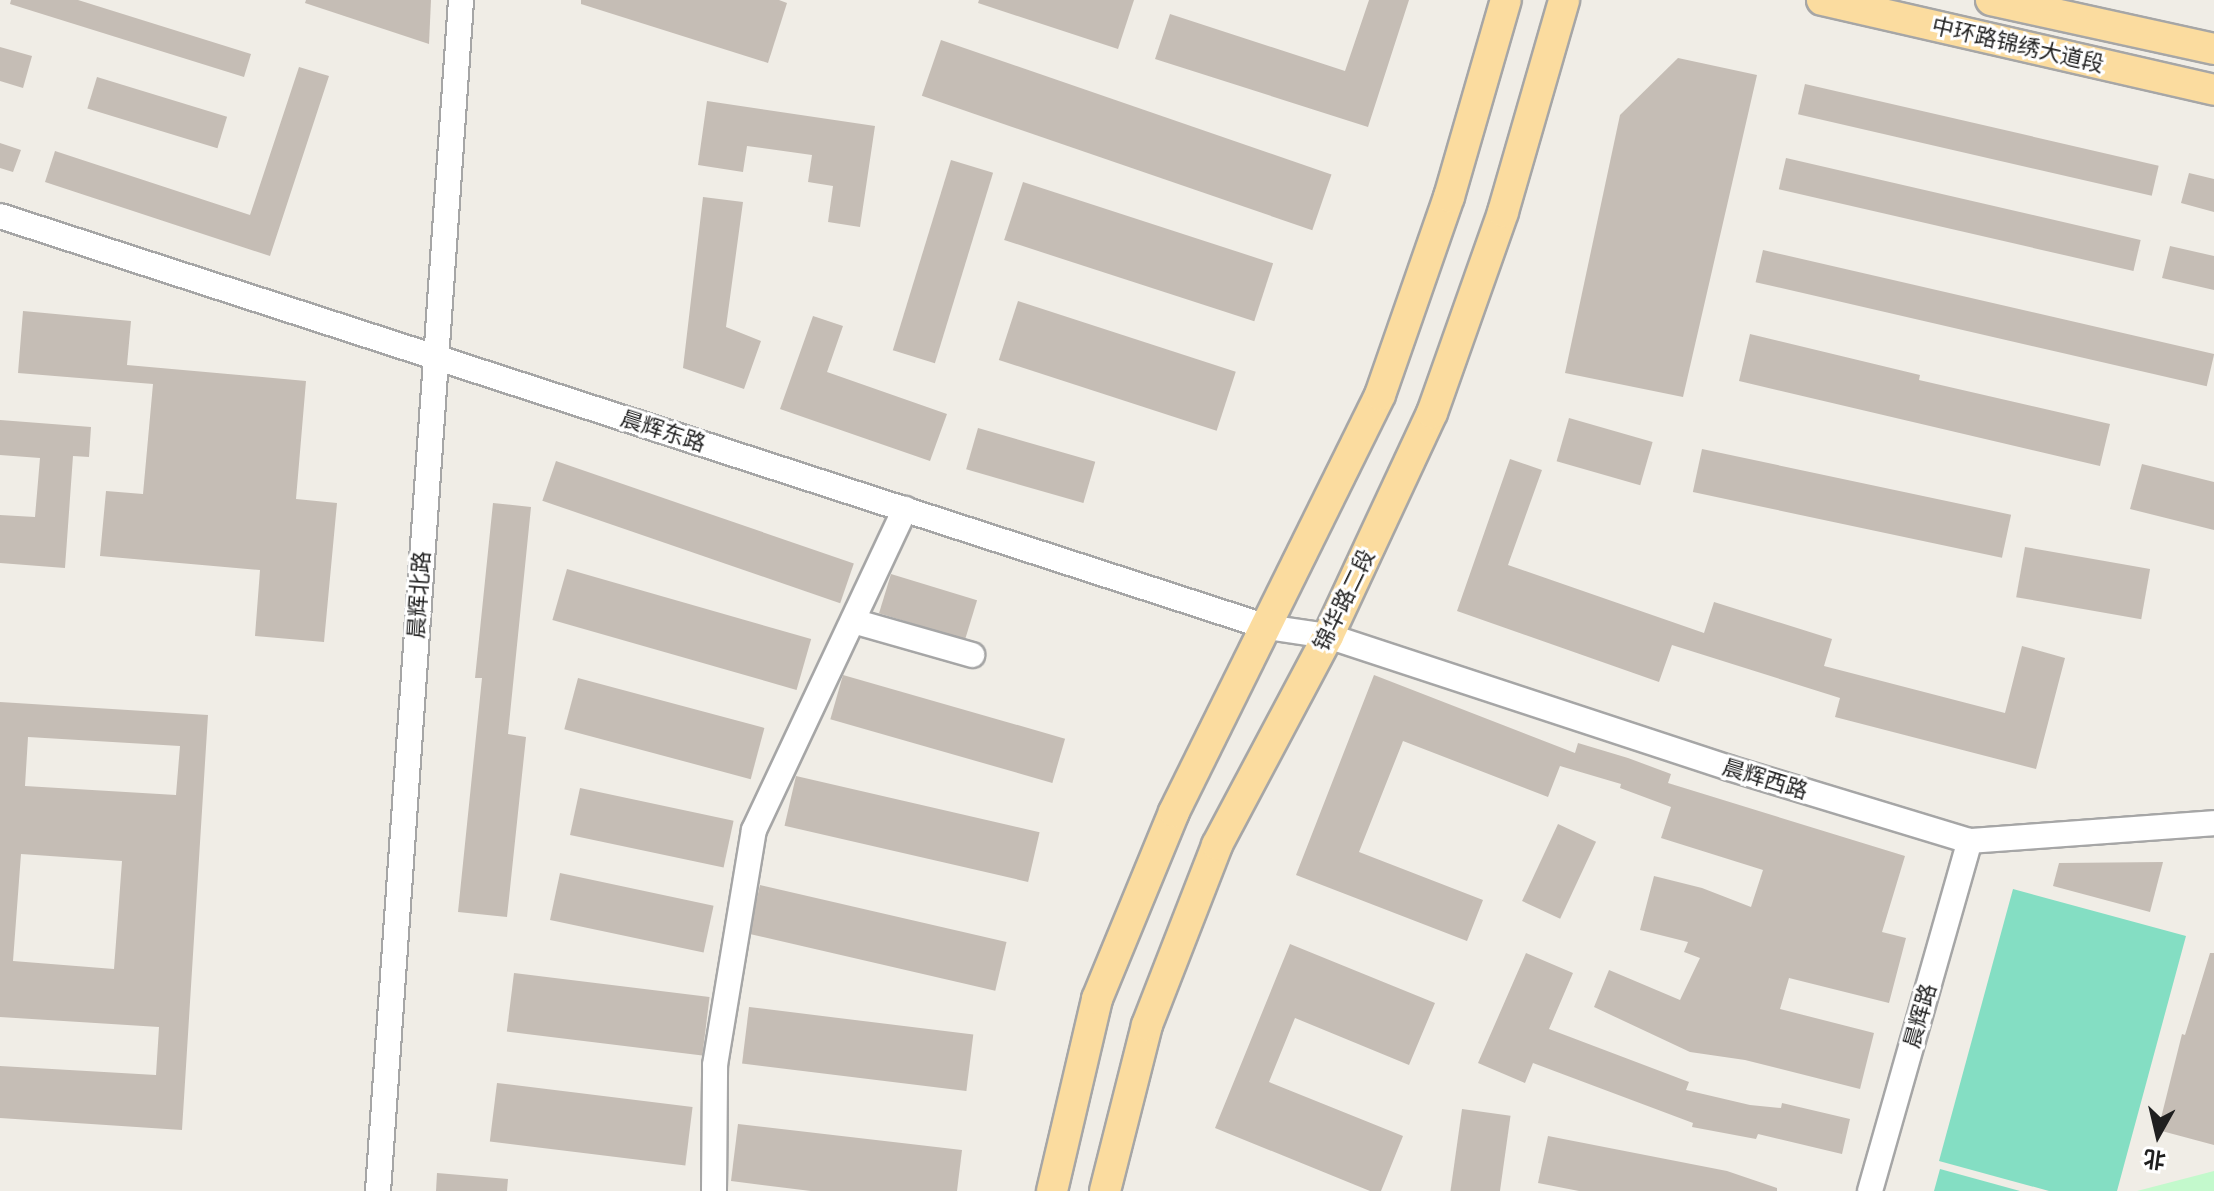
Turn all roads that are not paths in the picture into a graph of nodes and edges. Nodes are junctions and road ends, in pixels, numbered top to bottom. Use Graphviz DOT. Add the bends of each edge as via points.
graph roads {
  1 [pos="461,0"];
  2 [pos="1506,0"];
  3 [pos="1564,0"];
  4 [pos="1822,0"];
  5 [pos="1991,0"];
  6 [pos="2214,49"];
  7 [pos="2214,90"];
  8 [pos="0,216"];
  9 [pos="435,358"];
  10 [pos="905,509"];
  11 [pos="853,621"];
  12 [pos="1267,627"];
  13 [pos="1328,636"];
  14 [pos="972,655"];
  15 [pos="2214,823"];
  16 [pos="1970,841"];
  17 [pos="378,1191"];
  18 [pos="714,1191"];
  19 [pos="1052,1191"];
  20 [pos="1105,1191"];
  21 [pos="1870,1191"];
  1 -- 9 [label="street, 晨辉北路"];
  2 -- 12 [label="main road" via="1449,197 1380,395"];
  3 -- 13 [label="main road, 锦华路二段" via="1503,212 1432,413"];
  4 -- 7 [label="main road, 中环路锦绣大道段"];
  5 -- 6 [label="main road, 中环路锦绣大道段"];
  8 -- 9 [label="street, 晨辉东路"];
  9 -- 10 [label="street, 晨辉东路"];
  9 -- 17 [label="street, 晨辉北路"];
  10 -- 11 [label="street"];
  10 -- 12 [label="street, 晨辉东路"];
  11 -- 14 [label="street"];
  11 -- 18 [label="street" via="754,830 715,1065"];
  12 -- 13 [label="street, 晨辉东路"];
  12 -- 19 [label="main road" via="1174,812 1097,999"];
  13 -- 16 [label="street, 晨辉西路"];
  13 -- 20 [label="main road, 锦华路二段" via="1217,845 1147,1025"];
  15 -- 16 [label="street, 晨辉西路"];
  16 -- 21 [label="street, 晨辉路"];
}
